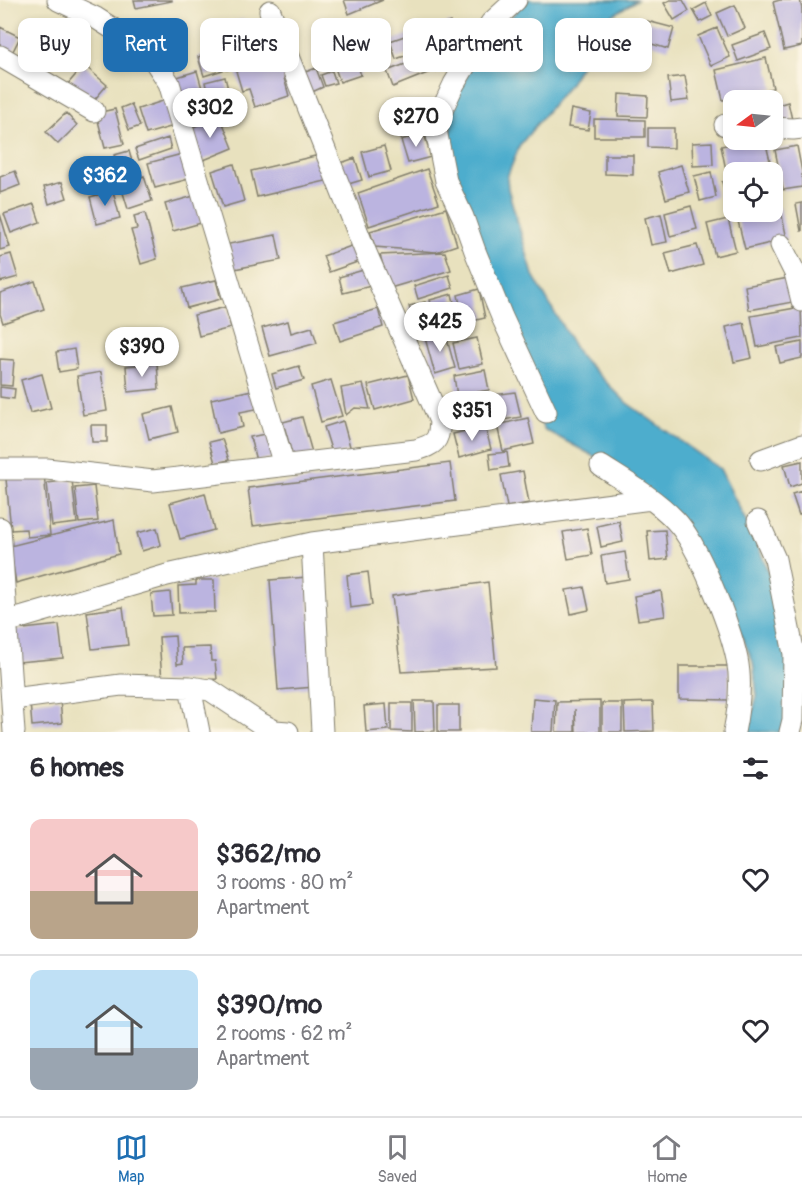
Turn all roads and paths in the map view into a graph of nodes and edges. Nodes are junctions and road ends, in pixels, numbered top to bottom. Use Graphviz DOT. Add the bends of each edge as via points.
graph roads {
  1 [pos="58,0"];
  2 [pos="516,0"];
  3 [pos="270,11"];
  4 [pos="0,56"];
  5 [pos="94,111"];
  6 [pos="802,128"];
  7 [pos="783,129"];
  8 [pos="781,245"];
  9 [pos="798,272"];
  10 [pos="802,301"];
  11 [pos="546,412"];
  12 [pos="802,445"];
  13 [pos="761,460"];
  14 [pos="284,465"];
  15 [pos="601,466"];
  16 [pos="0,468"];
  17 [pos="651,499"];
  18 [pos="758,521"];
  19 [pos="0,528"];
  20 [pos="312,543"];
  21 [pos="6,622"];
  22 [pos="190,687"];
  23 [pos="13,699"];
  24 [pos="14,732"];
  25 [pos="198,732"];
  26 [pos="288,732"];
  27 [pos="322,732"];
  28 [pos="734,732"];
  29 [pos="790,732"];
  1 -- 14 [label="street" via="96,18 148,51 169,83"];
  2 -- 11 [label="street" via="490,23 435,125 446,181"];
  3 -- 14 [label="street" via="366,253 440,421 440,434 433,445 416,450"];
  4 -- 5 [label="street"];
  6 -- 7 [label="street"];
  8 -- 9 [label="street"];
  9 -- 10 [label="street"];
  12 -- 13 [label="street"];
  14 -- 16 [label="street" via="153,481"];
  15 -- 17 [label="street"];
  17 -- 20 [label="street"];
  17 -- 28 [label="street" via="677,521 696,551 721,608 737,659 740,703"];
  18 -- 29 [label="street" via="775,559 794,654"];
  19 -- 21 [label="street"];
  20 -- 21 [label="street" via="167,575"];
  20 -- 27 [label="street"];
  21 -- 23 [label="street"];
  22 -- 23 [label="street" via="121,685"];
  22 -- 25 [label="street"];
  22 -- 26 [label="street" via="210,690 258,722 275,731"];
  23 -- 24 [label="street"];
}
